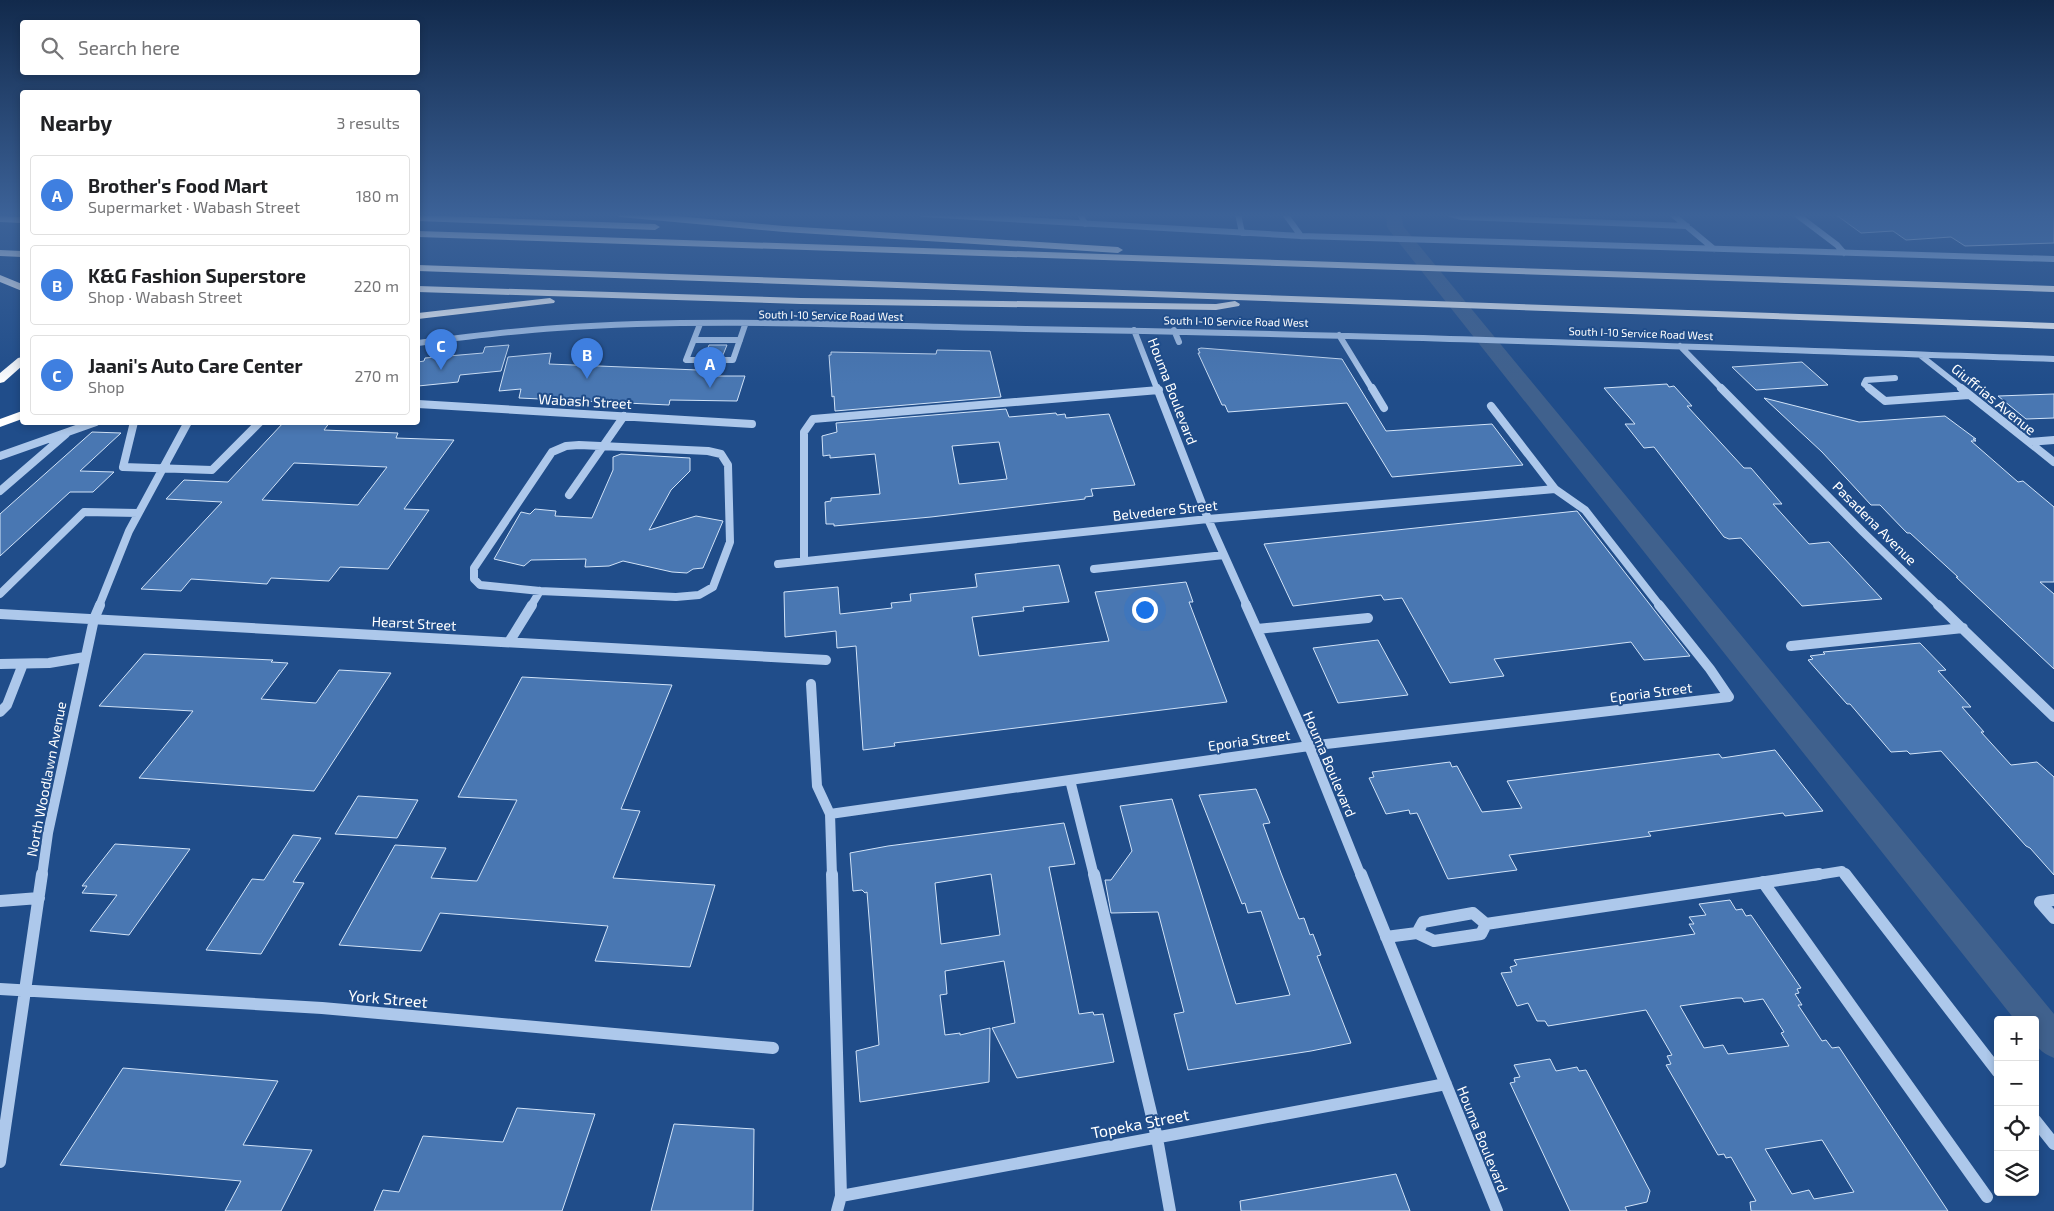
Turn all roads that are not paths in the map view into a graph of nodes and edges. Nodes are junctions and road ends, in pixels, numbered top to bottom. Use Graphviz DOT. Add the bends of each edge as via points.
graph roads {
  1 [pos="489,271"];
  2 [pos="1520,271"];
  3 [pos="0,276"];
  4 [pos="20,276"];
  5 [pos="20,287"];
  6 [pos="420,289"];
  7 [pos="2054,289"];
  8 [pos="605,295"];
  9 [pos="1268,298"];
  10 [pos="420,316"];
  11 [pos="700,324"];
  12 [pos="746,325"];
  13 [pos="2054,326"];
  14 [pos="1134,330"];
  15 [pos="1174,330"];
  16 [pos="1339,335"];
  17 [pos="694,340"];
  18 [pos="740,340"];
  19 [pos="1180,342"];
  20 [pos="420,343"];
  21 [pos="1680,346"];
  22 [pos="1919,355"];
  23 [pos="2054,359"];
  24 [pos="20,362"];
  25 [pos="1895,378"];
  26 [pos="0,380"];
  27 [pos="1159,390"];
  28 [pos="1969,395"];
  29 [pos="420,404"];
  30 [pos="1491,406"];
  31 [pos="1384,408"];
  32 [pos="20,416"];
  33 [pos="624,416"];
  34 [pos="0,423"];
  35 [pos="752,424"];
  36 [pos="87,425"];
  37 [pos="132,425"];
  38 [pos="186,425"];
  39 [pos="257,425"];
  40 [pos="69,431"];
  41 [pos="2054,440"];
  42 [pos="2029,442"];
  43 [pos="603,447"];
  44 [pos="0,456"];
  45 [pos="2054,462"];
  46 [pos="164,467"];
  47 [pos="1555,489"];
  48 [pos="0,491"];
  49 [pos="569,495"];
  50 [pos="138,513"];
  51 [pos="1208,519"];
  52 [pos="1224,555"];
  53 [pos="804,562"];
  54 [pos="778,564"];
  55 [pos="1094,569"];
  56 [pos="540,591"];
  57 [pos="0,594"];
  58 [pos="0,614"];
  59 [pos="1368,618"];
  60 [pos="94,619"];
  61 [pos="1963,628"];
  62 [pos="1257,629"];
  63 [pos="509,642"];
  64 [pos="1791,646"];
  65 [pos="85,657"];
  66 [pos="826,660"];
  67 [pos="0,664"];
  68 [pos="23,664"];
  69 [pos="811,684"];
  70 [pos="0,712"];
  71 [pos="2054,717"];
  72 [pos="1309,746"];
  73 [pos="1070,780"];
  74 [pos="830,814"];
  75 [pos="1763,882"];
  76 [pos="39,898"];
  77 [pos="2054,900"];
  78 [pos="0,901"];
  79 [pos="2054,918"];
  80 [pos="1486,924"];
  81 [pos="1417,933"];
  82 [pos="1386,937"];
  83 [pos="0,989"];
  84 [pos="26,991"];
  85 [pos="772,1048"];
  86 [pos="1994,1067"];
  87 [pos="1446,1084"];
  88 [pos="2039,1125"];
  89 [pos="1157,1138"];
  90 [pos="2054,1144"];
  91 [pos="0,1162"];
  92 [pos="841,1196"];
  93 [pos="1988,1197"];
  94 [pos="837,1211"];
  95 [pos="1170,1211"];
  96 [pos="1497,1211"];
  1 -- 9 [label="highway"];
  2 -- 7 [label="highway"];
  3 -- 4 [label="highway"];
  3 -- 5 [label="highway"];
  6 -- 8 [label="highway"];
  8 -- 9 [label="highway" via="1216,307"];
  8 -- 10 [label="highway"];
  9 -- 13 [label="highway"];
  11 -- 12 [label="street, South I-10 Service Road West"];
  11 -- 17 [label="street"];
  11 -- 20 [label="street, South I-10 Service Road West" via="529,328"];
  12 -- 14 [label="street, South I-10 Service Road West"];
  12 -- 18 [label="street"];
  14 -- 15 [label="street, South I-10 Service Road West"];
  14 -- 27 [label="street, Houma Boulevard"];
  15 -- 16 [label="street, South I-10 Service Road West"];
  15 -- 19 [label="street"];
  16 -- 21 [label="street, South I-10 Service Road West"];
  16 -- 31 [label="street"];
  17 -- 18 [label="street"];
  17 -- 18 [label="street" via="686,360 733,360"];
  21 -- 22 [label="street, South I-10 Service Road West"];
  21 -- 61 [label="street, Pasadena Avenue" via="1862,531"];
  22 -- 23 [label="street, South I-10 Service Road West"];
  22 -- 28 [label="street, Giuffrias Avenue"];
  24 -- 26 [label="highway"];
  25 -- 28 [label="street" via="1866,380 1864,384 1885,401"];
  27 -- 51 [label="street, Houma Boulevard"];
  27 -- 53 [label="street" via="813,419 804,432"];
  28 -- 42 [label="street, Giuffrias Avenue"];
  29 -- 33 [label="street, Wabash Street"];
  30 -- 47 [label="street"];
  32 -- 34 [label="highway"];
  33 -- 35 [label="street, Wabash Street"];
  33 -- 43 [label="street"];
  36 -- 40 [label="street"];
  37 -- 46 [label="street" via="123,468"];
  38 -- 46 [label="street, North Woodlawn Avenue"];
  39 -- 46 [label="street" via="212,470"];
  40 -- 44 [label="street"];
  40 -- 48 [label="street"];
  41 -- 42 [label="street"];
  42 -- 45 [label="street, Giuffrias Avenue"];
  43 -- 49 [label="street"];
  43 -- 56 [label="street" via="572,445 552,452 474,568 474,579 480,585"];
  43 -- 56 [label="street" via="721,454 728,465 730,542 713,587 698,595 676,597"];
  46 -- 50 [label="street, North Woodlawn Avenue"];
  47 -- 51 [label="street, Belvedere Street"];
  47 -- 72 [label="street, Eporia Street" via="1585,510 1729,697"];
  50 -- 57 [label="street" via="84,512"];
  50 -- 60 [label="street, North Woodlawn Avenue"];
  51 -- 52 [label="street, Houma Boulevard"];
  51 -- 53 [label="street, Belvedere Street"];
  52 -- 55 [label="street"];
  52 -- 62 [label="street, Houma Boulevard"];
  53 -- 54 [label="street, Belvedere Street"];
  56 -- 63 [label="street"];
  58 -- 60 [label="street, Hearst Street"];
  59 -- 62 [label="street"];
  60 -- 63 [label="street, Hearst Street"];
  60 -- 65 [label="street, North Woodlawn Avenue"];
  61 -- 64 [label="street"];
  61 -- 71 [label="street, Pasadena Avenue"];
  62 -- 72 [label="street, Houma Boulevard"];
  63 -- 66 [label="street, Hearst Street"];
  65 -- 68 [label="street"];
  65 -- 76 [label="street, North Woodlawn Avenue" via="48,833"];
  67 -- 68 [label="street"];
  68 -- 70 [label="street" via="7,705"];
  69 -- 74 [label="street" via="817,786"];
  72 -- 73 [label="street, Eporia Street"];
  72 -- 82 [label="street, Houma Boulevard"];
  73 -- 74 [label="street, Eporia Street"];
  73 -- 89 [label="street"];
  74 -- 92 [label="street"];
  75 -- 80 [label="street"];
  75 -- 86 [label="street" via="1842,871"];
  75 -- 93 [label="street"];
  76 -- 78 [label="street"];
  76 -- 84 [label="street, North Woodlawn Avenue"];
  77 -- 79 [label="street" via="2040,902"];
  80 -- 81 [label="street" via="1481,934 1434,941"];
  80 -- 81 [label="street" via="1473,913 1423,922"];
  81 -- 82 [label="street"];
  82 -- 87 [label="street, Houma Boulevard"];
  83 -- 84 [label="street, York Street"];
  84 -- 85 [label="street, York Street" via="322,1008"];
  84 -- 91 [label="street, North Woodlawn Avenue"];
  87 -- 89 [label="street, Topeka Street"];
  87 -- 96 [label="street, Houma Boulevard"];
  88 -- 90 [label="street"];
  89 -- 92 [label="street, Topeka Street"];
  89 -- 95 [label="street"];
  92 -- 94 [label="street"];
}
